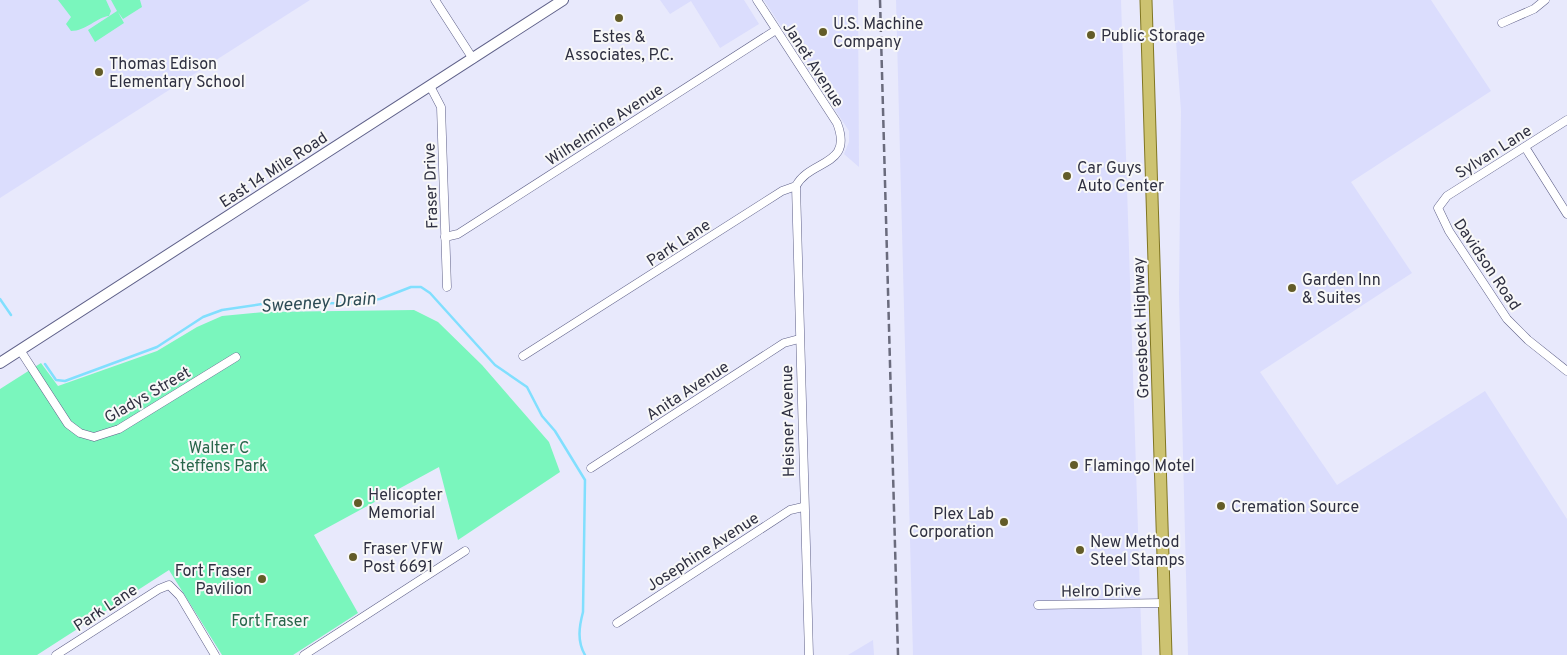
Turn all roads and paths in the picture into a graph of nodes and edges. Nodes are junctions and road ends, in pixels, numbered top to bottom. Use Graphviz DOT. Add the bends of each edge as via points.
graph roads {
  1 [pos="435,0"];
  2 [pos="563,0"];
  3 [pos="757,0"];
  4 [pos="1146,0"];
  5 [pos="1545,0"];
  6 [pos="1502,23"];
  7 [pos="776,30"];
  8 [pos="473,59"];
  9 [pos="430,86"];
  10 [pos="1567,120"];
  11 [pos="842,145"];
  12 [pos="1526,147"];
  13 [pos="796,186"];
  14 [pos="1438,208"];
  15 [pos="1567,214"];
  16 [pos="445,237"];
  17 [pos="447,287"];
  18 [pos="799,339"];
  19 [pos="20,350"];
  20 [pos="523,356"];
  21 [pos="236,358"];
  22 [pos="1,360"];
  23 [pos="1567,371"];
  24 [pos="591,468"];
  25 [pos="803,507"];
  26 [pos="465,550"];
  27 [pos="1164,603"];
  28 [pos="1038,605"];
  29 [pos="617,623"];
  30 [pos="56,655"];
  31 [pos="215,655"];
  32 [pos="304,655"];
  33 [pos="809,655"];
  34 [pos="1166,655"];
  1 -- 8 [label="street"];
  2 -- 8 [label="main road, East 14 Mile Road"];
  3 -- 7 [label="street, Janet Avenue"];
  4 -- 27 [label="main road, Groesbeck Highway"];
  5 -- 6 [label="street" via="1534,9"];
  7 -- 11 [label="street, Janet Avenue" via="837,123"];
  7 -- 16 [label="street, Wilhelmine Avenue" via="458,234"];
  8 -- 9 [label="main road, East 14 Mile Road"];
  9 -- 16 [label="street, Fraser Drive" via="441,107"];
  9 -- 19 [label="main road, East 14 Mile Road"];
  10 -- 12 [label="street, Sylvan Lane"];
  11 -- 13 [label="street, Park Lane" via="831,160 799,180"];
  12 -- 14 [label="street, Sylvan Lane" via="1447,196"];
  12 -- 15 [label="street"];
  13 -- 18 [label="street, Heisner Avenue"];
  13 -- 20 [label="street, Park Lane" via="782,191"];
  14 -- 23 [label="street, Davidson Road" via="1449,231 1507,319"];
  16 -- 17 [label="street, Fraser Drive"];
  18 -- 24 [label="street, Anita Avenue" via="784,343"];
  18 -- 25 [label="street, Heisner Avenue"];
  19 -- 21 [label="street, Gladys Street" via="68,424 80,433 94,437 118,429"];
  19 -- 22 [label="main road, East 14 Mile Road"];
  25 -- 29 [label="street, Josephine Avenue" via="790,510"];
  25 -- 33 [label="street, Heisner Avenue"];
  26 -- 32 [label="street"];
  27 -- 28 [label="street, Helro Drive"];
  27 -- 34 [label="main road, Groesbeck Highway"];
  30 -- 31 [label="street, Park Lane" via="170,585"];
}
